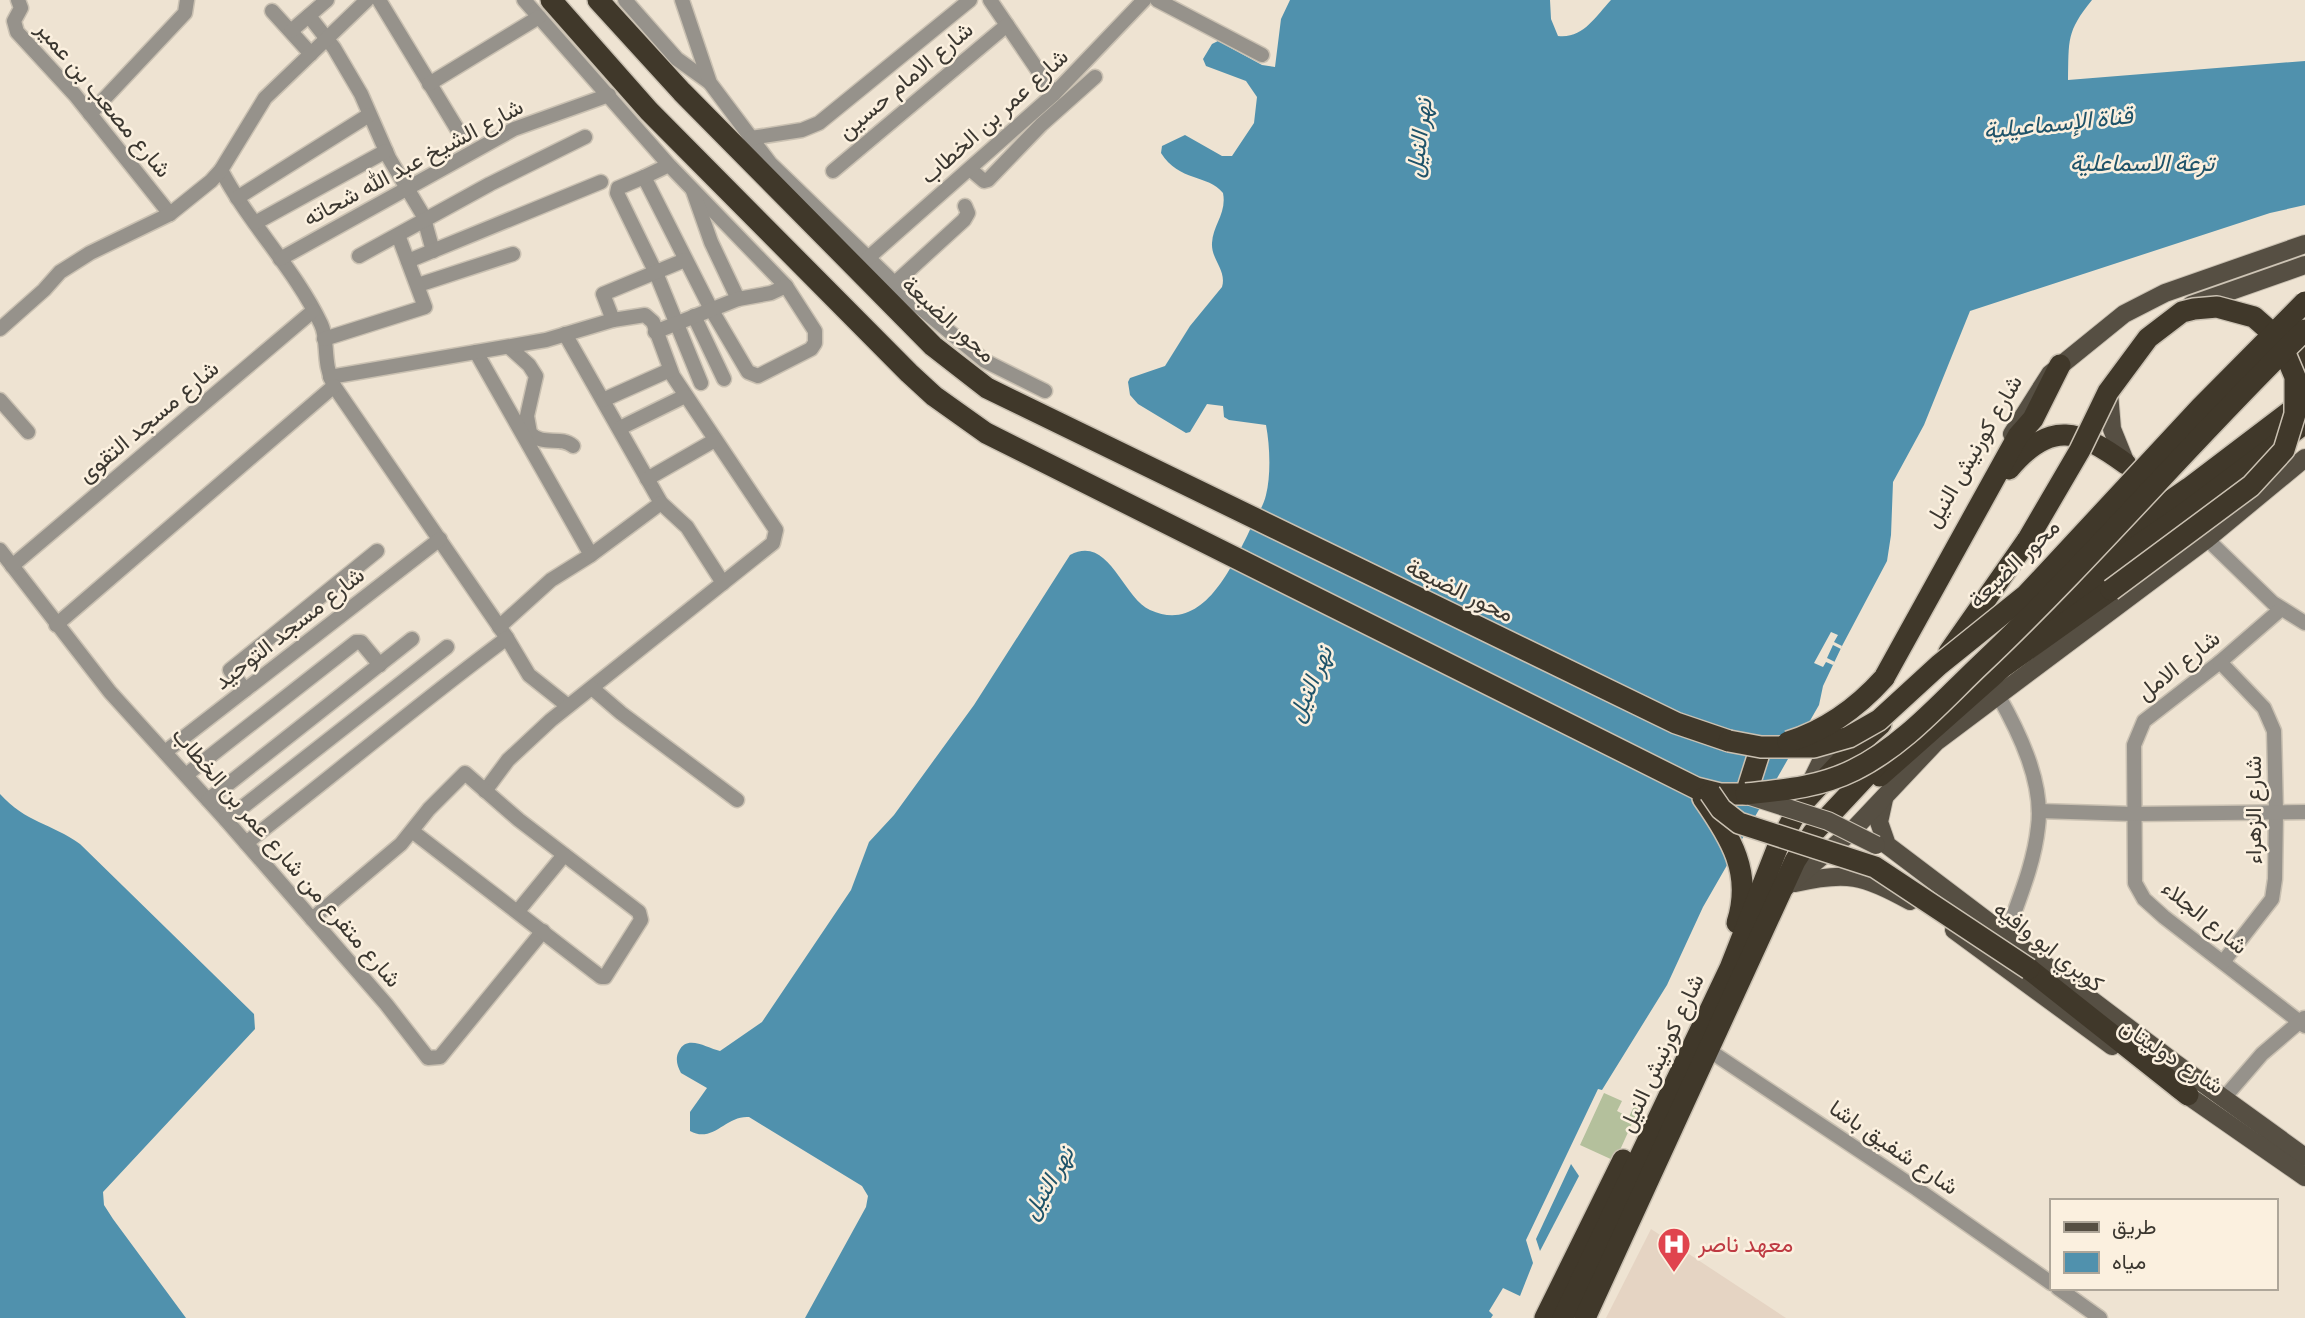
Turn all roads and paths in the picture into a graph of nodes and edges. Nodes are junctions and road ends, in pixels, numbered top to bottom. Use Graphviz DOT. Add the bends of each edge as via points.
graph roads {
  1 [pos="187,0"];
  2 [pos="366,0"];
  3 [pos="379,0"];
  4 [pos="524,0"];
  5 [pos="598,0"];
  6 [pos="625,0"];
  7 [pos="682,0"];
  8 [pos="970,0"];
  9 [pos="990,0"];
  10 [pos="1144,0"];
  11 [pos="1157,0"];
  12 [pos="19,6"];
  13 [pos="316,6"];
  14 [pos="545,8"];
  15 [pos="272,11"];
  16 [pos="1007,25"];
  17 [pos="291,32"];
  18 [pos="327,39"];
  19 [pos="311,54"];
  20 [pos="1262,55"];
  21 [pos="1095,77"];
  22 [pos="710,83"];
  23 [pos="429,85"];
  24 [pos="1054,94"];
  25 [pos="609,96"];
  26 [pos="90,114"];
  27 [pos="369,115"];
  28 [pos="459,132"];
  29 [pos="585,137"];
  30 [pos="751,138"];
  31 [pos="386,152"];
  32 [pos="669,165"];
  33 [pos="221,170"];
  34 [pos="971,170"];
  35 [pos="833,171"];
  36 [pos="644,177"];
  37 [pos="601,182"];
  38 [pos="691,187"];
  39 [pos="407,188"];
  40 [pos="237,198"];
  41 [pos="965,206"];
  42 [pos="170,214"];
  43 [pos="424,220"];
  44 [pos="255,223"];
  45 [pos="398,235"];
  46 [pos="2305,244"];
  47 [pos="433,251"];
  48 [pos="513,254"];
  49 [pos="359,256"];
  50 [pos="868,258"];
  51 [pos="280,259"];
  52 [pos="685,260"];
  53 [pos="408,261"];
  54 [pos="2305,265"];
  55 [pos="656,273"];
  56 [pos="895,284"];
  57 [pos="418,285"];
  58 [pos="786,286"];
  59 [pos="738,299"];
  60 [pos="2305,302"];
  61 [pos="711,309"];
  62 [pos="313,311"];
  63 [pos="694,316"];
  64 [pos="613,320"];
  65 [pos="676,323"];
  66 [pos="0,329"];
  67 [pos="2305,330"];
  68 [pos="655,332"];
  69 [pos="565,334"];
  70 [pos="2279,339"];
  71 [pos="324,340"];
  72 [pos="509,347"];
  73 [pos="476,352"];
  74 [pos="2305,359"];
  75 [pos="2060,366"];
  76 [pos="670,370"];
  77 [pos="724,379"];
  78 [pos="332,382"];
  79 [pos="701,383"];
  80 [pos="1045,391"];
  81 [pos="685,396"];
  82 [pos="0,400"];
  83 [pos="603,400"];
  84 [pos="2305,400"];
  85 [pos="2305,423"];
  86 [pos="620,428"];
  87 [pos="28,432"];
  88 [pos="715,440"];
  89 [pos="573,446"];
  90 [pos="2305,458"];
  91 [pos="2126,464"];
  92 [pos="647,479"];
  93 [pos="661,503"];
  94 [pos="1979,506"];
  95 [pos="2160,507"];
  96 [pos="440,539"];
  97 [pos="2207,539"];
  98 [pos="0,550"];
  99 [pos="377,551"];
  100 [pos="591,555"];
  101 [pos="12,566"];
  102 [pos="723,583"];
  103 [pos="2280,610"];
  104 [pos="2305,623"];
  105 [pos="56,625"];
  106 [pos="503,633"];
  107 [pos="412,639"];
  108 [pos="447,647"];
  109 [pos="2220,662"];
  110 [pos="380,664"];
  111 [pos="1938,665"];
  112 [pos="592,688"];
  113 [pos="245,690"];
  114 [pos="1998,695"];
  115 [pos="568,706"];
  116 [pos="1761,747"];
  117 [pos="166,752"];
  118 [pos="186,775"];
  119 [pos="1703,790"];
  120 [pos="485,791"];
  121 [pos="1746,794"];
  122 [pos="1885,796"];
  123 [pos="208,800"];
  124 [pos="737,800"];
  125 [pos="1799,807"];
  126 [pos="2039,811"];
  127 [pos="2276,812"];
  128 [pos="2305,813"];
  129 [pos="2134,814"];
  130 [pos="226,820"];
  131 [pos="412,831"];
  132 [pos="246,843"];
  133 [pos="564,855"];
  134 [pos="1795,861"];
  135 [pos="1785,889"];
  136 [pos="518,911"];
  137 [pos="312,919"];
  138 [pos="543,931"];
  139 [pos="2006,936"];
  140 [pos="2223,961"];
  141 [pos="2303,1021"];
  142 [pos="1710,1051"];
  143 [pos="2188,1095"];
  144 [pos="2224,1098"];
  145 [pos="2305,1157"];
  146 [pos="2305,1168"];
  147 [pos="2305,1177"];
  148 [pos="2050,1282"];
  149 [pos="2061,1290"];
  150 [pos="1545,1318"];
  151 [pos="1563,1318"];
  152 [pos="1585,1318"];
  153 [pos="2100,1318"];
  1 -- 26 [label="street" via="185,13"];
  2 -- 18 [label="street"];
  3 -- 23 [label="street"];
  4 -- 14 [label="street"];
  5 -- 116 [label="highway, محور الضبعة, bridge" via="682,92 933,346 987,388 1676,723 1712,737"];
  6 -- 22 [label="street" via="677,59"];
  7 -- 22 [label="street"];
  8 -- 30 [label="street" via="819,123"];
  9 -- 16 [label="street"];
  10 -- 24 [label="street, شارع عمر بن الخطاب"];
  11 -- 20 [label="street"];
  12 -- 26 [label="street, شارع مصعب بن عمير" via="14,21 17,32"];
  13 -- 17 [label="street"];
  13 -- 18 [label="street"];
  14 -- 23 [label="street"];
  14 -- 25 [label="street"];
  14 -- 119 [label="highway" via="909,373 961,417 1023,454"];
  15 -- 17 [label="street"];
  16 -- 24 [label="street"];
  16 -- 35 [label="street, شارع الامام حسين"];
  17 -- 19 [label="street"];
  18 -- 19 [label="street"];
  18 -- 27 [label="street"];
  19 -- 33 [label="street" via="265,98"];
  21 -- 34 [label="street" via="988,180"];
  22 -- 30 [label="street"];
  23 -- 28 [label="street"];
  24 -- 34 [label="street, شارع عمر بن الخطاب"];
  25 -- 32 [label="street"];
  25 -- 39 [label="street, شارع الشيخ عبد الله شحاته" via="514,129"];
  26 -- 42 [label="street, شارع مصعب بن عمير"];
  27 -- 31 [label="street"];
  27 -- 40 [label="street"];
  29 -- 43 [label="street"];
  30 -- 50 [label="street" via="769,163"];
  31 -- 39 [label="street"];
  31 -- 44 [label="street"];
  32 -- 36 [label="street"];
  32 -- 38 [label="street"];
  33 -- 40 [label="street"];
  33 -- 42 [label="street"];
  34 -- 50 [label="street, شارع عمر بن الخطاب"];
  36 -- 52 [label="street"];
  36 -- 55 [label="street" via="618,188 617,193"];
  37 -- 47 [label="street"];
  38 -- 58 [label="street"];
  38 -- 59 [label="street"];
  39 -- 43 [label="street"];
  39 -- 51 [label="street, شارع الشيخ عبد الله شحاته"];
  40 -- 44 [label="street"];
  41 -- 56 [label="street" via="964,220"];
  42 -- 66 [label="street" via="60,272"];
  43 -- 45 [label="street"];
  43 -- 47 [label="street"];
  44 -- 51 [label="street"];
  45 -- 49 [label="street"];
  45 -- 53 [label="street"];
  46 -- 75 [label="main road, شارع كورنيش النيل" via="2165,293 2124,314"];
  47 -- 53 [label="street"];
  48 -- 57 [label="street"];
  50 -- 56 [label="street"];
  51 -- 62 [label="street"];
  52 -- 55 [label="street"];
  52 -- 61 [label="street"];
  53 -- 57 [label="street"];
  54 -- 91 [label="main road" via="2196,302 2133,344 2119,365 2108,398 2112,429"];
  55 -- 64 [label="street" via="603,294"];
  55 -- 65 [label="street"];
  56 -- 80 [label="street" via="985,361"];
  57 -- 71 [label="street" via="425,304 422,310"];
  58 -- 59 [label="street"];
  58 -- 61 [label="street" via="807,315 816,343 758,376 748,372"];
  59 -- 61 [label="street"];
  60 -- 111 [label="highway, محور الضبعة, bridge" via="2025,596"];
  61 -- 63 [label="street"];
  62 -- 71 [label="street"];
  62 -- 101 [label="street, شارع مسجد التقوى"];
  63 -- 65 [label="street"];
  63 -- 77 [label="street"];
  64 -- 68 [label="street" via="645,315"];
  64 -- 69 [label="street"];
  65 -- 68 [label="street"];
  65 -- 79 [label="street"];
  67 -- 121 [label="highway, محور الضبعة, bridge" via="2034,615 1913,729 1879,756 1840,776 1798,789"];
  68 -- 76 [label="street"];
  69 -- 72 [label="street"];
  69 -- 83 [label="street"];
  70 -- 74 [label="highway, bridge"];
  70 -- 111 [label="highway, bridge" via="2254,317 2217,307 2182,312 2148,338 2109,392 2028,539"];
  70 -- 134 [label="highway, bridge" via="2292,365 2296,391 2292,428 2284,450 2251,486 2003,667 1850,806 1813,850"];
  71 -- 78 [label="street"];
  72 -- 73 [label="street"];
  72 -- 89 [label="street" via="536,376 527,416 530,433 543,442"];
  73 -- 78 [label="street"];
  73 -- 100 [label="street"];
  75 -- 94 [label="highway"];
  75 -- 125 [label="main road, شارع كورنيش النيل" via="2040,386 1863,695 1827,746"];
  76 -- 81 [label="street"];
  76 -- 83 [label="street"];
  78 -- 96 [label="street"];
  78 -- 105 [label="street"];
  81 -- 86 [label="street"];
  81 -- 88 [label="street"];
  82 -- 87 [label="street"];
  83 -- 86 [label="street"];
  84 -- 95 [label="highway, شارع كورنيش النيل"];
  85 -- 134 [label="highway, شارع كورنيش النيل" via="2114,562 1943,698 1837,806"];
  86 -- 92 [label="street"];
  88 -- 92 [label="street"];
  88 -- 102 [label="street" via="777,534 773,543"];
  90 -- 97 [label="main road, شارع كورنيش النيل"];
  91 -- 94 [label="highway" via="2091,440 2070,435 2046,439 2031,447"];
  91 -- 95 [label="main road"];
  92 -- 93 [label="street"];
  93 -- 100 [label="street"];
  93 -- 102 [label="street" via="687,527"];
  94 -- 116 [label="highway, bridge" via="1884,678 1832,723 1790,742"];
  95 -- 125 [label="highway, شارع كورنيش النيل" via="2068,571 1923,687 1852,750"];
  96 -- 106 [label="street"];
  96 -- 113 [label="street, شارع مسجد التوحيد"];
  97 -- 103 [label="street"];
  97 -- 114 [label="main road, شارع كورنيش النيل"];
  98 -- 101 [label="street, شارع متفرع من شارع عمر بن الخطاب"];
  99 -- 113 [label="street" via="230,670"];
  100 -- 106 [label="street" via="551,580"];
  101 -- 105 [label="street, شارع متفرع من شارع عمر بن الخطاب"];
  102 -- 112 [label="street"];
  103 -- 104 [label="street"];
  103 -- 109 [label="street, شارع الامل"];
  105 -- 117 [label="street, شارع متفرع من شارع عمر بن الخطاب"];
  106 -- 115 [label="street" via="529,675"];
  106 -- 132 [label="street" via="385,735"];
  107 -- 110 [label="street"];
  108 -- 130 [label="street"];
  109 -- 127 [label="street, شارع الزهراء" via="2264,708 2274,731"];
  109 -- 129 [label="street, شارع الامل" via="2138,729"];
  110 -- 118 [label="street" via="356,642"];
  110 -- 123 [label="street"];
  111 -- 116 [label="highway, محور الضبعة, bridge" via="1889,712 1859,733 1814,747"];
  112 -- 115 [label="street"];
  112 -- 124 [label="street"];
  113 -- 117 [label="street, شارع مسجد التوحيد"];
  114 -- 122 [label="main road, شارع كورنيش النيل" via="1936,742"];
  114 -- 126 [label="street" via="2025,751"];
  115 -- 120 [label="street" via="521,746"];
  116 -- 121 [label="highway"];
  117 -- 118 [label="street, شارع متفرع من شارع عمر بن الخطاب"];
  118 -- 123 [label="street, شارع متفرع من شارع عمر بن الخطاب"];
  119 -- 121 [label="highway, محور الضبعة"];
  119 -- 143 [label="highway, bridge" via="1739,823 1875,867 2079,1005"];
  119 -- 150 [label="highway" via="1740,859 1744,888 1738,920"];
  120 -- 131 [label="street" via="463,773"];
  120 -- 133 [label="street"];
  121 -- 146 [label="main road, كوبري ابو وافيه, bridge" via="1828,821 1876,845"];
  122 -- 135 [label="main road, شارع كورنيش النيل"];
  122 -- 139 [label="main road, شارع دوليتان" via="1880,822 1887,845"];
  123 -- 130 [label="street, شارع متفرع من شارع عمر بن الخطاب"];
  125 -- 151 [label="highway, شارع كورنيش النيل" via="1778,846 1734,959"];
  126 -- 129 [label="street"];
  126 -- 139 [label="street" via="2028,872"];
  127 -- 128 [label="street"];
  127 -- 129 [label="street"];
  127 -- 140 [label="street, شارع الزهراء" via="2272,899"];
  129 -- 140 [label="street, شارع الجلاء" via="2138,892"];
  130 -- 132 [label="street, شارع متفرع من شارع عمر بن الخطاب"];
  131 -- 136 [label="street"];
  131 -- 137 [label="street"];
  132 -- 137 [label="street, شارع متفرع من شارع عمر بن الخطاب"];
  133 -- 136 [label="street"];
  133 -- 138 [label="street" via="642,917 604,978"];
  134 -- 135 [label="highway, شارع كورنيش النيل"];
  135 -- 142 [label="highway, شارع كورنيش النيل"];
  135 -- 143 [label="main road, شارع دوليتان" via="1842,874 1882,885 1924,909 2119,1051"];
  136 -- 138 [label="street"];
  137 -- 138 [label="street, شارع متفرع من شارع عمر بن الخطاب" via="432,1059 440,1057"];
  139 -- 144 [label="main road, شارع دوليتان"];
  140 -- 141 [label="street, شارع الجلاء"];
  141 -- 144 [label="street" via="2262,1054"];
  142 -- 148 [label="street, شارع شفيق باشا"];
  142 -- 152 [label="highway, شارع كورنيش النيل"];
  143 -- 147 [label="main road, شارع دوليتان"];
  144 -- 145 [label="main road, شارع دوليتان"];
  149 -- 153 [label="street"];
}
